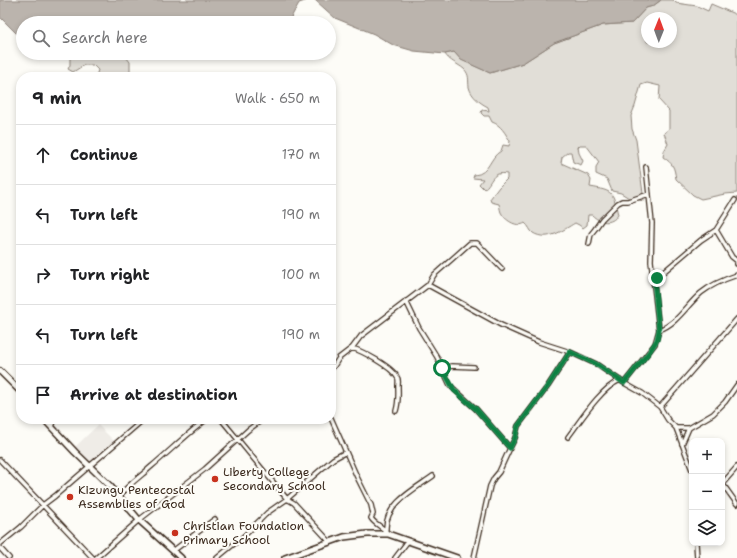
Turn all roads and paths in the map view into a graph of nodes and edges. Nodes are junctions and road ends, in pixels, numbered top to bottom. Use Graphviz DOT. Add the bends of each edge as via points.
graph roads {
  1 [pos="646,167"];
  2 [pos="649,194"];
  3 [pos="735,200"];
  4 [pos="716,230"];
  5 [pos="589,244"];
  6 [pos="737,261"];
  7 [pos="502,269"];
  8 [pos="737,274"];
  9 [pos="654,280"];
  10 [pos="428,285"];
  11 [pos="406,300"];
  12 [pos="737,319"];
  13 [pos="659,330"];
  14 [pos="352,348"];
  15 [pos="570,352"];
  16 [pos="336,363"];
  17 [pos="474,367"];
  18 [pos="442,368"];
  19 [pos="0,371"];
  20 [pos="620,380"];
  21 [pos="624,383"];
  22 [pos="737,385"];
  23 [pos="16,387"];
  24 [pos="660,407"];
  25 [pos="396,411"];
  26 [pos="49,424"];
  27 [pos="54,424"];
  28 [pos="138,424"];
  29 [pos="201,424"];
  30 [pos="225,424"];
  31 [pos="256,424"];
  32 [pos="334,424"];
  33 [pos="52,427"];
  34 [pos="676,428"];
  35 [pos="689,428"];
  36 [pos="568,437"];
  37 [pos="238,440"];
  38 [pos="682,444"];
  39 [pos="510,448"];
  40 [pos="346,452"];
  41 [pos="0,460"];
  42 [pos="689,462"];
  43 [pos="89,466"];
  44 [pos="737,467"];
  45 [pos="433,476"];
  46 [pos="725,480"];
  47 [pos="725,487"];
  48 [pos="119,496"];
  49 [pos="287,499"];
  50 [pos="737,504"];
  51 [pos="43,505"];
  52 [pos="215,519"];
  53 [pos="140,520"];
  54 [pos="387,532"];
  55 [pos="408,541"];
  56 [pos="330,542"];
  57 [pos="0,544"];
  58 [pos="696,546"];
  59 [pos="0,548"];
  60 [pos="173,551"];
  61 [pos="9,558"];
  62 [pos="93,558"];
  63 [pos="96,558"];
  64 [pos="181,558"];
  65 [pos="217,558"];
  66 [pos="285,558"];
  67 [pos="395,558"];
  68 [pos="457,558"];
  69 [pos="474,558"];
  70 [pos="697,558"];
  1 -- 2 [label="street"];
  2 -- 5 [label="street" via="618,203 591,234"];
  2 -- 9 [label="street"];
  3 -- 4 [label="street"];
  4 -- 6 [label="street"];
  4 -- 9 [label="street"];
  7 -- 10 [label="street" via="477,243 470,243 434,275"];
  8 -- 13 [label="street" via="701,293 676,320"];
  9 -- 13 [label="street"];
  10 -- 11 [label="street"];
  10 -- 15 [label="street" via="501,325"];
  11 -- 14 [label="street" via="361,336"];
  11 -- 18 [label="street"];
  12 -- 24 [label="street"];
  13 -- 21 [label="street" via="655,344"];
  14 -- 16 [label="street"];
  14 -- 25 [label="street" via="374,359 398,378 399,395"];
  15 -- 20 [label="street" via="596,364"];
  15 -- 39 [label="street" via="518,426"];
  17 -- 18 [label="street"];
  18 -- 39 [label="street" via="454,390 476,409"];
  19 -- 23 [label="street"];
  20 -- 21 [label="street"];
  20 -- 36 [label="street" via="612,383 598,398"];
  21 -- 24 [label="street"];
  22 -- 35 [label="street" via="713,414"];
  24 -- 34 [label="street"];
  26 -- 33 [label="street"];
  27 -- 33 [label="street"];
  28 -- 43 [label="street"];
  29 -- 48 [label="street"];
  30 -- 37 [label="street"];
  31 -- 37 [label="street"];
  32 -- 40 [label="street"];
  33 -- 43 [label="street"];
  34 -- 35 [label="street"];
  34 -- 38 [label="street"];
  35 -- 38 [label="street"];
  37 -- 49 [label="street"];
  37 -- 53 [label="street"];
  38 -- 42 [label="street"];
  39 -- 69 [label="street" via="500,472 490,486"];
  40 -- 49 [label="street" via="333,459"];
  40 -- 54 [label="street" via="371,505 372,521"];
  41 -- 51 [label="street"];
  43 -- 48 [label="street"];
  43 -- 51 [label="street"];
  44 -- 46 [label="street"];
  45 -- 54 [label="street" via="397,503 385,522"];
  47 -- 50 [label="street"];
  48 -- 53 [label="street"];
  49 -- 56 [label="street" via="294,503"];
  49 -- 65 [label="street" via="267,513"];
  51 -- 57 [label="street"];
  51 -- 62 [label="street"];
  52 -- 60 [label="street"];
  53 -- 60 [label="street"];
  53 -- 63 [label="street"];
  54 -- 55 [label="street"];
  54 -- 56 [label="street" via="355,535"];
  55 -- 67 [label="street"];
  55 -- 68 [label="street"];
  56 -- 66 [label="street"];
  58 -- 70 [label="street"];
  59 -- 61 [label="street"];
  60 -- 64 [label="street"];
}
